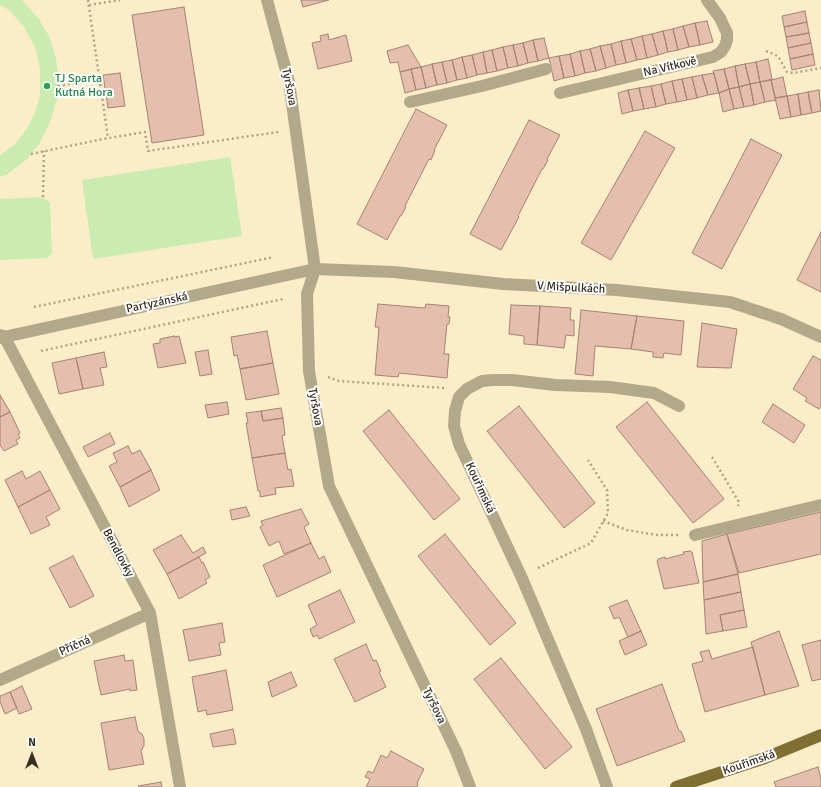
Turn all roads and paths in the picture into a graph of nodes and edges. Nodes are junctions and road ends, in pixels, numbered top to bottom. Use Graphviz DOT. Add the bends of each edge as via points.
graph roads {
  1 [pos="88,0"];
  2 [pos="120,0"];
  3 [pos="267,0"];
  4 [pos="707,0"];
  5 [pos="89,5"];
  6 [pos="766,51"];
  7 [pos="821,68"];
  8 [pos="546,69"];
  9 [pos="100,79"];
  10 [pos="58,86"];
  11 [pos="560,93"];
  12 [pos="410,102"];
  13 [pos="256,135"];
  14 [pos="108,138"];
  15 [pos="44,151"];
  16 [pos="31,154"];
  17 [pos="43,197"];
  18 [pos="274,257"];
  19 [pos="315,269"];
  20 [pos="283,299"];
  21 [pos="34,307"];
  22 [pos="1,336"];
  23 [pos="821,337"];
  24 [pos="42,351"];
  25 [pos="309,371"];
  26 [pos="467,389"];
  27 [pos="679,406"];
  28 [pos="712,457"];
  29 [pos="588,460"];
  30 [pos="821,505"];
  31 [pos="737,508"];
  32 [pos="603,521"];
  33 [pos="695,535"];
  34 [pos="521,576"];
  35 [pos="150,613"];
  36 [pos="0,680"];
  37 [pos="821,735"];
  38 [pos="180,787"];
  39 [pos="470,787"];
  40 [pos="607,787"];
  41 [pos="676,787"];
  1 -- 5 [label="path"];
  2 -- 5 [label="path"];
  3 -- 19 [label="street, Tyršova" via="289,82"];
  4 -- 11 [label="street, Na Vítkově" via="720,18 726,33 727,40 721,52 713,57"];
  5 -- 9 [label="path"];
  6 -- 7 [label="path" via="778,56 787,72"];
  8 -- 12 [label="street"];
  9 -- 10 [label="path"];
  9 -- 14 [label="path"];
  13 -- 14 [label="path" via="148,151 145,132"];
  14 -- 15 [label="path"];
  15 -- 16 [label="path"];
  15 -- 17 [label="path"];
  18 -- 21 [label="path"];
  19 -- 22 [label="street, Partyzánská"];
  19 -- 23 [label="street, V Mišpulkách" via="394,272 503,284 618,290 730,302 781,319"];
  19 -- 25 [label="street, Tyršova" via="307,294"];
  20 -- 24 [label="path"];
  22 -- 35 [label="street, Bendlovky"];
  25 -- 26 [label="path" via="339,381"];
  25 -- 39 [label="street, Tyršova" via="329,486 456,751"];
  26 -- 27 [label="street" via="482,381 493,380 610,387 654,393"];
  26 -- 34 [label="street, Kouřimská" via="459,397 455,411 454,426 459,444"];
  28 -- 31 [label="path" via="739,502"];
  29 -- 32 [label="path" via="607,490 608,513"];
  30 -- 33 [label="street"];
  32 -- 33 [label="path" via="627,530 657,535"];
  32 -- 34 [label="path" via="591,543"];
  34 -- 40 [label="street, Kouřimská" via="586,729"];
  35 -- 36 [label="street, Příčná"];
  35 -- 38 [label="street, Bendlovky"];
  37 -- 41 [label="main road, Kouřimská" via="765,758"];
}
